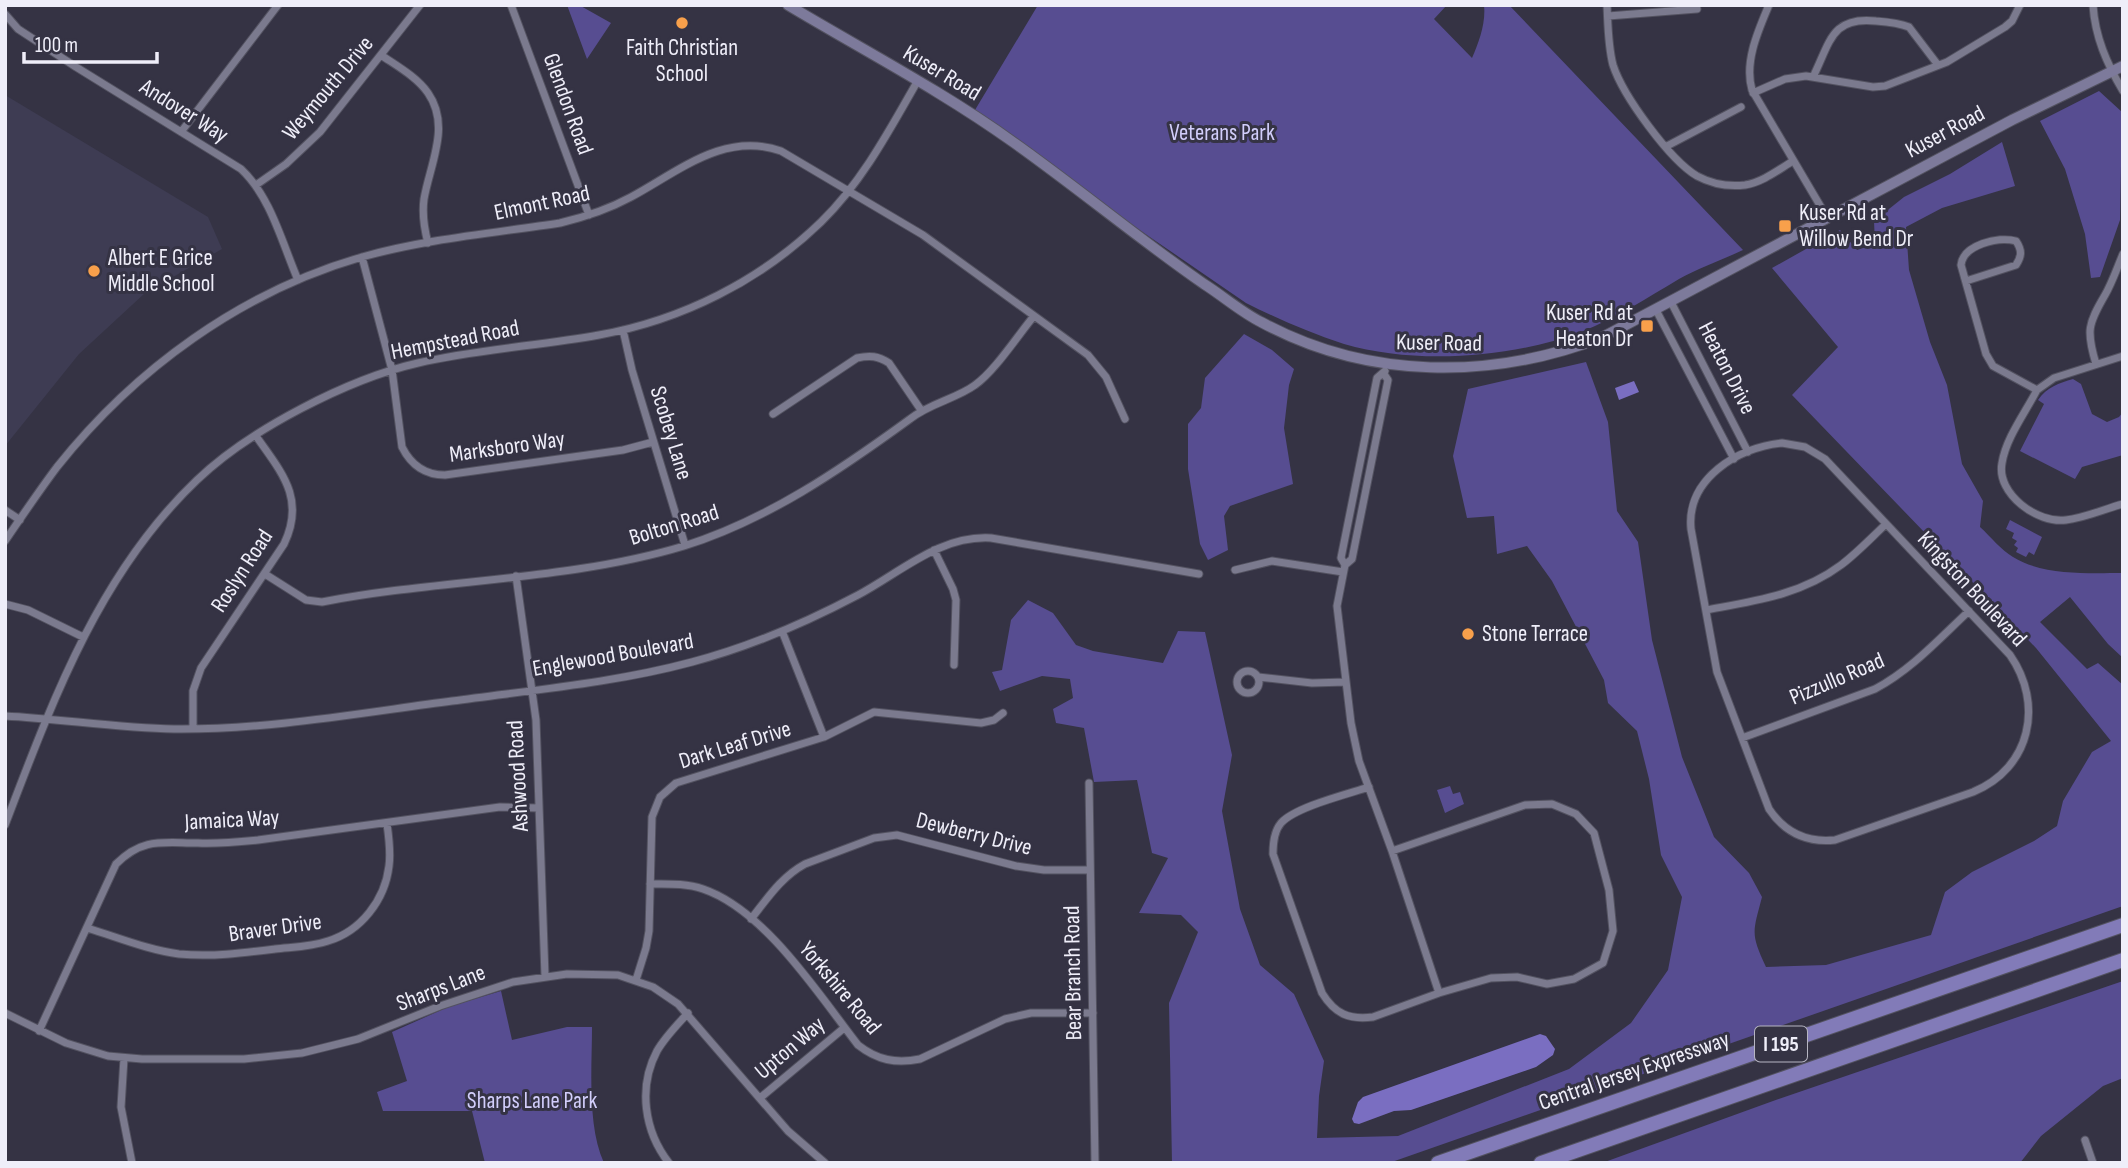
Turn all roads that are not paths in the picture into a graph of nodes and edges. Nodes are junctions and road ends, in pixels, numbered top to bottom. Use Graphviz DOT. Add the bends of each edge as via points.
graph roads {
  1 [pos="278,5"];
  2 [pos="420,5"];
  3 [pos="511,5"];
  4 [pos="788,5"];
  5 [pos="1607,5"];
  6 [pos="1769,5"];
  7 [pos="2020,5"];
  8 [pos="2093,5"];
  9 [pos="1697,9"];
  10 [pos="5,14"];
  11 [pos="1608,16"];
  12 [pos="381,55"];
  13 [pos="1938,65"];
  14 [pos="2123,66"];
  15 [pos="2111,72"];
  16 [pos="1812,77"];
  17 [pos="917,82"];
  18 [pos="2123,91"];
  19 [pos="1753,93"];
  20 [pos="1741,107"];
  21 [pos="181,132"];
  22 [pos="1667,146"];
  23 [pos="1793,161"];
  24 [pos="256,185"];
  25 [pos="849,191"];
  26 [pos="589,215"];
  27 [pos="1828,219"];
  28 [pos="428,243"];
  29 [pos="362,257"];
  30 [pos="2122,257"];
  31 [pos="298,280"];
  32 [pos="1966,281"];
  33 [pos="1671,302"];
  34 [pos="1656,310"];
  35 [pos="1034,316"];
  36 [pos="623,330"];
  37 [pos="2123,356"];
  38 [pos="2096,364"];
  39 [pos="1385,369"];
  40 [pos="392,370"];
  41 [pos="2037,390"];
  42 [pos="921,410"];
  43 [pos="773,414"];
  44 [pos="1125,419"];
  45 [pos="256,436"];
  46 [pos="653,442"];
  47 [pos="1748,452"];
  48 [pos="1734,459"];
  49 [pos="1359,470"];
  50 [pos="1370,471"];
  51 [pos="2123,504"];
  52 [pos="5,510"];
  53 [pos="20,520"];
  54 [pos="1886,524"];
  55 [pos="5,541"];
  56 [pos="685,545"];
  57 [pos="934,550"];
  58 [pos="1344,568"];
  59 [pos="1235,570"];
  60 [pos="265,574"];
  61 [pos="1199,574"];
  62 [pos="516,576"];
  63 [pos="5,604"];
  64 [pos="1706,610"];
  65 [pos="1969,611"];
  66 [pos="782,631"];
  67 [pos="83,637"];
  68 [pos="954,665"];
  69 [pos="1258,677"];
  70 [pos="1346,682"];
  71 [pos="531,690"];
  72 [pos="1003,713"];
  73 [pos="5,716"];
  74 [pos="46,718"];
  75 [pos="193,729"];
  76 [pos="824,737"];
  77 [pos="1742,738"];
  78 [pos="1089,783"];
  79 [pos="1369,787"];
  80 [pos="539,808"];
  81 [pos="387,824"];
  82 [pos="5,825"];
  83 [pos="1392,851"];
  84 [pos="1090,870"];
  85 [pos="650,884"];
  86 [pos="751,919"];
  87 [pos="2123,925"];
  88 [pos="87,928"];
  89 [pos="2123,960"];
  90 [pos="545,976"];
  91 [pos="636,980"];
  92 [pos="1439,993"];
  93 [pos="5,1013"];
  94 [pos="688,1013"];
  95 [pos="1093,1013"];
  96 [pos="844,1028"];
  97 [pos="39,1031"];
  98 [pos="124,1058"];
  99 [pos="760,1098"];
  100 [pos="2085,1140"];
  101 [pos="132,1163"];
  102 [pos="669,1163"];
  103 [pos="825,1163"];
  104 [pos="1095,1163"];
  105 [pos="1438,1163"];
  106 [pos="1541,1163"];
  107 [pos="2092,1163"];
  1 -- 21 [label="street"];
  2 -- 12 [label="street, Weymouth Drive"];
  3 -- 26 [label="street, Glendon Road"];
  4 -- 17 [label="street, Kuser Road"];
  5 -- 11 [label="street"];
  6 -- 19 [label="street" via="1749,74"];
  7 -- 13 [label="street" via="2005,27"];
  8 -- 15 [label="street" via="2097,35"];
  9 -- 11 [label="street"];
  10 -- 21 [label="street, Andover Way" via="18,29"];
  11 -- 22 [label="street" via="1610,49 1623,88"];
  12 -- 24 [label="street, Weymouth Drive" via="320,132"];
  12 -- 28 [label="street" via="419,83 437,112 439,136 423,214"];
  13 -- 16 [label="street" via="1885,86"];
  13 -- 16 [label="street" via="1909,27 1858,19 1836,32"];
  14 -- 15 [label="street, Kuser Road"];
  15 -- 18 [label="street"];
  15 -- 27 [label="street, Kuser Road"];
  16 -- 19 [label="street" via="1785,79"];
  17 -- 25 [label="street, Hempstead Road"];
  17 -- 39 [label="street, Kuser Road" via="992,127 1259,321"];
  19 -- 23 [label="street"];
  20 -- 22 [label="street"];
  21 -- 24 [label="street, Andover Way" via="241,169"];
  22 -- 23 [label="street" via="1695,175 1731,186 1757,182"];
  23 -- 27 [label="street"];
  24 -- 31 [label="street, Andover Way"];
  25 -- 26 [label="street, Elmont Road" via="781,151 740,144 717,150"];
  25 -- 35 [label="street, Elmont Road" via="922,235"];
  25 -- 36 [label="street, Hempstead Road" via="804,238 756,274 703,303"];
  26 -- 28 [label="street, Elmont Road"];
  27 -- 33 [label="street, Kuser Road"];
  28 -- 29 [label="street, Elmont Road"];
  29 -- 31 [label="street, Elmont Road"];
  29 -- 40 [label="street, Marksboro Way"];
  30 -- 38 [label="street" via="2094,312 2090,329"];
  31 -- 53 [label="street, Elmont Road" via="218,321 163,361 79,442"];
  32 -- 32 [label="street" via="2016,265 2021,248 2007,239 1969,249 1961,265"];
  32 -- 41 [label="street" via="1993,366"];
  33 -- 34 [label="street, Kuser Road"];
  33 -- 47 [label="street, Heaton Drive"];
  34 -- 39 [label="street, Kuser Road" via="1603,337 1524,361 1468,368"];
  34 -- 48 [label="street, Heaton Drive"];
  35 -- 42 [label="street, Bolton Road" via="979,382"];
  35 -- 44 [label="street, Elmont Road" via="1098,366"];
  36 -- 40 [label="street, Hempstead Road"];
  36 -- 46 [label="street, Scobey Lane"];
  37 -- 38 [label="street"];
  38 -- 41 [label="street" via="2054,378"];
  39 -- 49 [label="street" via="1377,379"];
  39 -- 50 [label="street" via="1388,380"];
  40 -- 45 [label="street, Hempstead Road" via="320,399"];
  40 -- 46 [label="street, Marksboro Way" via="402,447 413,464 430,474 623,450"];
  41 -- 51 [label="street" via="2004,453 2002,481 2008,494 2056,521"];
  42 -- 43 [label="street" via="889,363 865,356"];
  42 -- 56 [label="street, Bolton Road" via="810,488 744,523"];
  45 -- 60 [label="street, Roslyn Road" via="284,475 293,510 289,534"];
  45 -- 67 [label="street, Hempstead Road" via="199,478 173,504 120,574"];
  46 -- 56 [label="street, Scobey Lane"];
  47 -- 48 [label="street, Kingston Boulevard"];
  47 -- 54 [label="street, Kingston Boulevard" via="1782,443 1805,447"];
  48 -- 64 [label="street, Kingston Boulevard" via="1698,489 1691,511"];
  49 -- 50 [label="street"];
  49 -- 58 [label="street" via="1341,558"];
  50 -- 58 [label="street" via="1352,559"];
  52 -- 53 [label="street"];
  53 -- 55 [label="street, Elmont Road"];
  54 -- 64 [label="street" via="1842,564 1808,585 1770,598"];
  54 -- 65 [label="street, Kingston Boulevard"];
  56 -- 62 [label="street, Bolton Road" via="614,563"];
  57 -- 61 [label="street, Englewood Boulevard" via="962,539 991,538"];
  57 -- 66 [label="street, Englewood Boulevard" via="858,595"];
  57 -- 68 [label="street" via="956,600"];
  58 -- 59 [label="street" via="1272,561"];
  58 -- 70 [label="street" via="1337,606"];
  60 -- 62 [label="street, Bolton Road" via="306,600 322,603"];
  60 -- 75 [label="street, Roslyn Road" via="201,668 193,691"];
  62 -- 71 [label="street, Ashwood Road"];
  63 -- 67 [label="street"];
  64 -- 77 [label="street, Kingston Boulevard" via="1717,672"];
  65 -- 77 [label="street, Pizzullo Road" via="1891,681"];
  65 -- 77 [label="street, Kingston Boulevard" via="2017,666 2029,703 2020,751 2003,773 1979,789 1835,840 1814,841 1793,834 1775,818"];
  66 -- 71 [label="street, Englewood Boulevard" via="659,670"];
  66 -- 76 [label="street"];
  67 -- 74 [label="street, Hempstead Road"];
  69 -- 70 [label="street"];
  70 -- 79 [label="street" via="1356,748"];
  71 -- 75 [label="street, Englewood Boulevard" via="292,722"];
  71 -- 80 [label="street, Ashwood Road"];
  72 -- 76 [label="street, Dark Leaf Drive" via="981,723 874,712"];
  73 -- 74 [label="street, Englewood Boulevard"];
  74 -- 75 [label="street, Englewood Boulevard"];
  74 -- 82 [label="street, Hempstead Road"];
  76 -- 85 [label="street, Dark Leaf Drive" via="685,779 666,790 652,817"];
  78 -- 84 [label="street, Bear Branch Road"];
  79 -- 83 [label="street"];
  79 -- 92 [label="street" via="1295,812 1280,823 1273,855 1331,1007 1342,1015 1373,1017"];
  80 -- 81 [label="street, Jamaica Way" via="500,807"];
  80 -- 90 [label="street, Ashwood Road"];
  81 -- 88 [label="street, Jamaica Way" via="235,842 145,844 116,864"];
  81 -- 88 [label="street, Braver Drive" via="390,865 382,893 366,917 331,940 197,955 154,949"];
  83 -- 92 [label="street"];
  83 -- 92 [label="street" via="1525,805 1552,804 1576,814 1594,833 1609,890 1613,931 1603,963 1574,979 1547,984 1517,977 1491,978"];
  84 -- 86 [label="street, Dewberry Drive" via="1033,869 908,836 886,835 793,870"];
  84 -- 95 [label="street, Bear Branch Road"];
  85 -- 86 [label="street, Yorkshire Road" via="706,890"];
  85 -- 91 [label="street, Dark Leaf Drive" via="649,931"];
  86 -- 96 [label="street, Yorkshire Road" via="786,953"];
  87 -- 105 [label="highway, Central Jersey Expressway / I 195"];
  88 -- 97 [label="street, Jamaica Way"];
  89 -- 106 [label="highway, I 195"];
  90 -- 91 [label="street, Sharps Lane" via="604,974"];
  90 -- 98 [label="street, Sharps Lane" via="471,994 358,1039 302,1053 244,1059"];
  91 -- 94 [label="street, Sharps Lane" via="667,995"];
  93 -- 97 [label="street, Sharps Lane"];
  94 -- 99 [label="street, Sharps Lane"];
  94 -- 102 [label="street" via="665,1038 647,1083 650,1126"];
  95 -- 96 [label="street, Yorkshire Road" via="1005,1018 908,1062 876,1057"];
  95 -- 104 [label="street, Bear Branch Road"];
  96 -- 99 [label="street, Upton Way"];
  97 -- 98 [label="street, Sharps Lane" via="88,1051"];
  98 -- 101 [label="street" via="121,1107"];
  99 -- 103 [label="street, Sharps Lane" via="788,1131"];
  100 -- 107 [label="street"];
}
